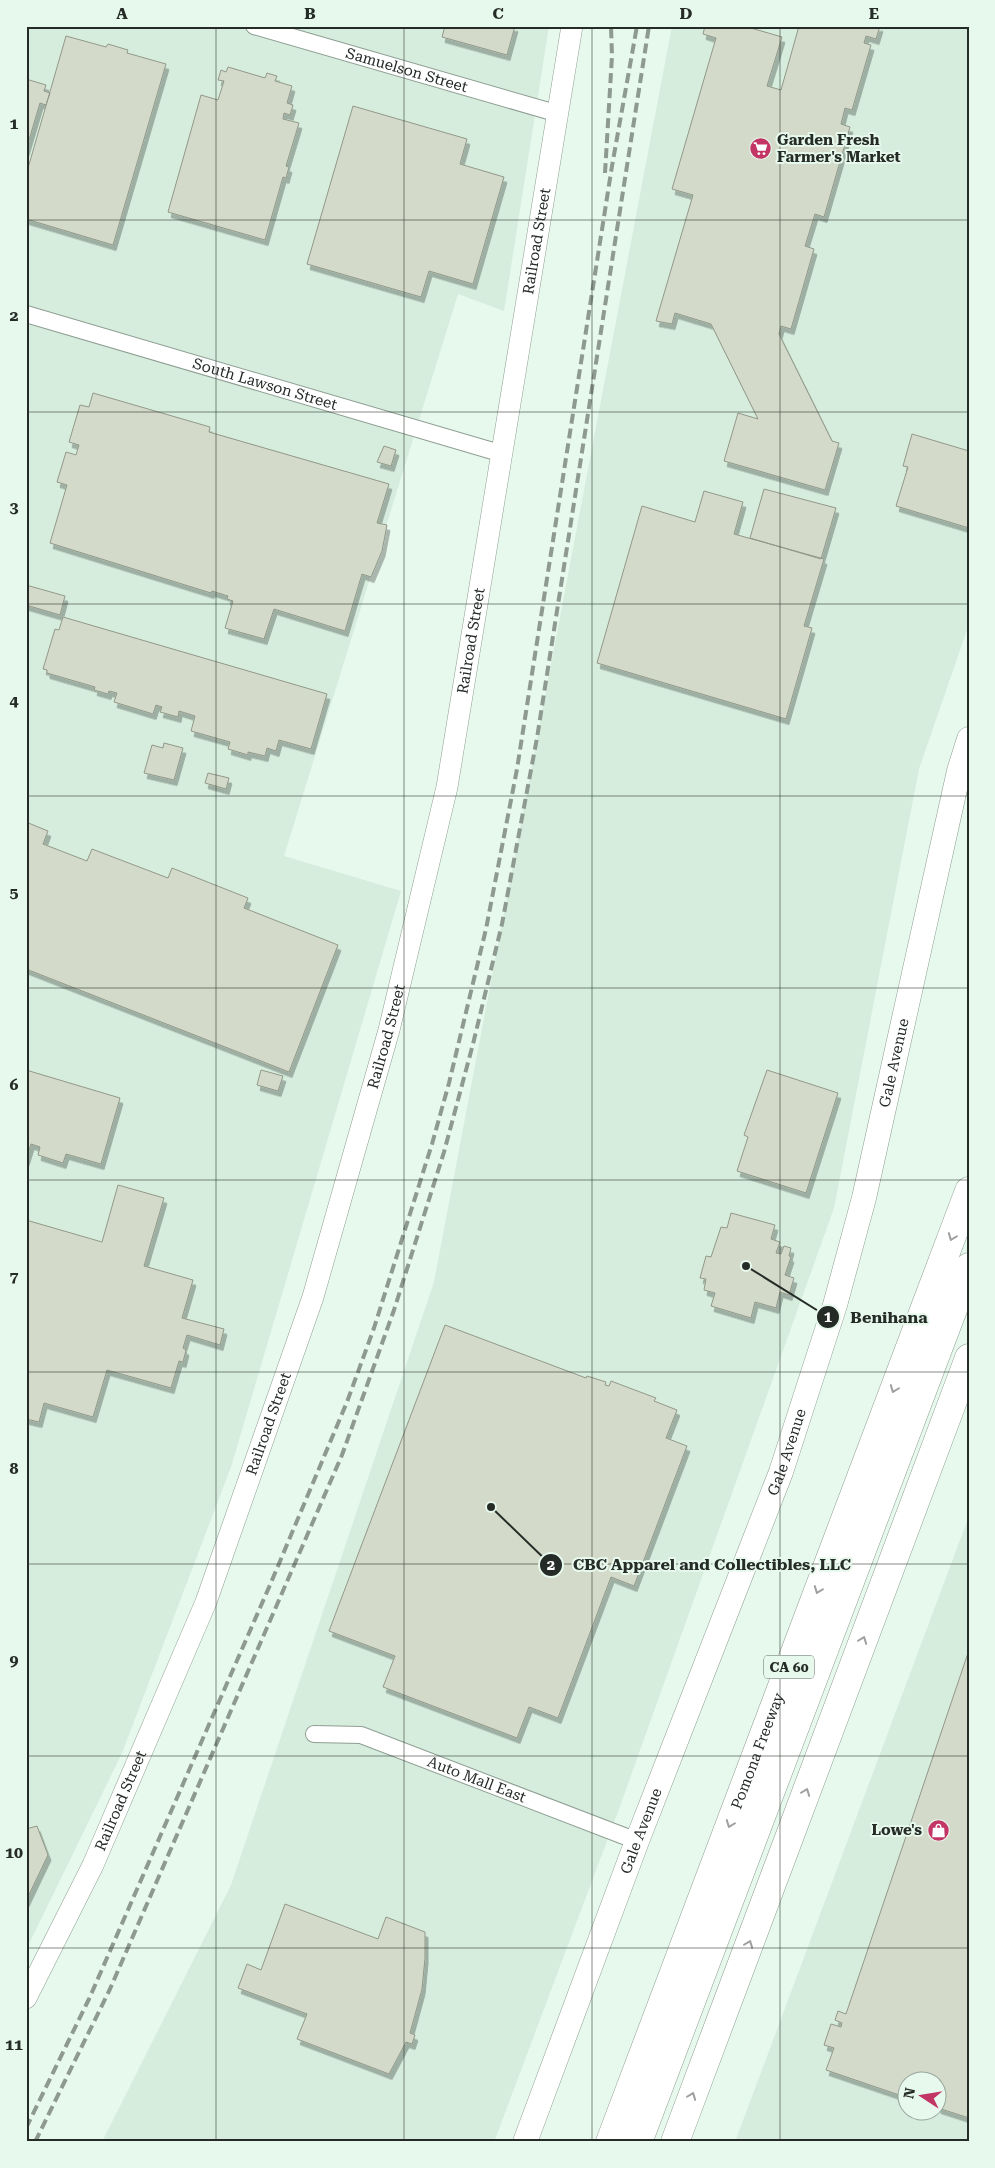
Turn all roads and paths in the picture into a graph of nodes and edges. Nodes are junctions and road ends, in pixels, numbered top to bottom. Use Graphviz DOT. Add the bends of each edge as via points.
graph roads {
  1 [pos="254,26"];
  2 [pos="572,26"];
  3 [pos="559,114"];
  4 [pos="26,314"];
  5 [pos="503,454"];
  6 [pos="969,739"];
  7 [pos="969,1191"];
  8 [pos="969,1267"];
  9 [pos="969,1302"];
  10 [pos="969,1358"];
  11 [pos="314,1734"];
  12 [pos="637,1841"];
  13 [pos="26,1998"];
  14 [pos="525,2142"];
  15 [pos="610,2142"];
  16 [pos="638,2142"];
  17 [pos="650,2142"];
  18 [pos="675,2142"];
  1 -- 3 [label="street, Samuelson Street"];
  2 -- 3 [label="street, Railroad Street"];
  3 -- 5 [label="street, Railroad Street"];
  4 -- 5 [label="street, South Lawson Street"];
  5 -- 13 [label="street, Railroad Street" via="447,787 389,1030 313,1297 206,1602 93,1865"];
  6 -- 12 [label="main road, Gale Avenue" via="955,788 864,1198 835,1305 781,1472"];
  7 -- 15 [label="highway, Pomona Freeway / CA 60, one-way"];
  8 -- 16 [label="highway"];
  9 -- 17 [label="highway"];
  18 -- 10 [label="highway, one-way"];
  11 -- 12 [label="street, Auto Mall East" via="361,1735"];
  12 -- 14 [label="main road, Gale Avenue"];
}
